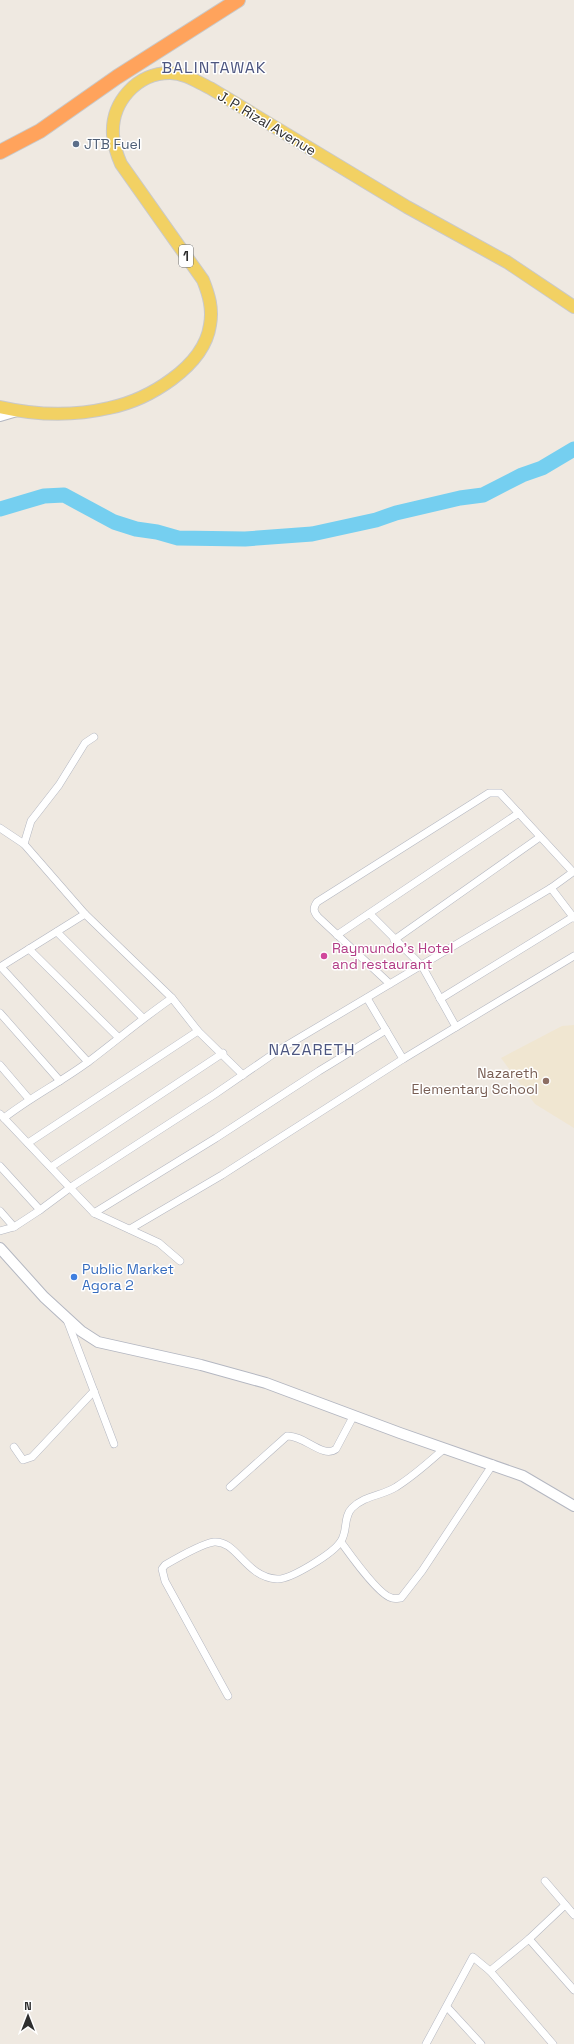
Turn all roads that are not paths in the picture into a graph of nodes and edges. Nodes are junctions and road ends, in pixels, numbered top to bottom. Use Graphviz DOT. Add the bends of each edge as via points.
graph roads {
  1 [pos="238,0"];
  2 [pos="0,152"];
  3 [pos="574,307"];
  4 [pos="0,407"];
  5 [pos="17,411"];
  6 [pos="0,416"];
  7 [pos="94,737"];
  8 [pos="519,813"];
  9 [pos="0,828"];
  10 [pos="540,837"];
  11 [pos="24,844"];
  12 [pos="574,872"];
  13 [pos="552,888"];
  14 [pos="85,914"];
  15 [pos="370,914"];
  16 [pos="573,918"];
  17 [pos="57,932"];
  18 [pos="337,935"];
  19 [pos="394,940"];
  20 [pos="29,949"];
  21 [pos="574,956"];
  22 [pos="422,966"];
  23 [pos="1,967"];
  24 [pos="390,984"];
  25 [pos="172,998"];
  26 [pos="367,998"];
  27 [pos="440,998"];
  28 [pos="0,1013"];
  29 [pos="143,1018"];
  30 [pos="456,1027"];
  31 [pos="386,1030"];
  32 [pos="198,1031"];
  33 [pos="118,1037"];
  34 [pos="223,1053"];
  35 [pos="403,1059"];
  36 [pos="88,1062"];
  37 [pos="0,1065"];
  38 [pos="243,1074"];
  39 [pos="60,1082"];
  40 [pos="29,1099"];
  41 [pos="2,1116"];
  42 [pos="28,1143"];
  43 [pos="0,1166"];
  44 [pos="51,1167"];
  45 [pos="71,1187"];
  46 [pos="40,1210"];
  47 [pos="0,1212"];
  48 [pos="94,1213"];
  49 [pos="14,1227"];
  50 [pos="130,1230"];
  51 [pos="0,1232"];
  52 [pos="0,1248"];
  53 [pos="180,1261"];
  54 [pos="67,1318"];
  55 [pos="94,1391"];
  56 [pos="354,1415"];
  57 [pos="114,1444"];
  58 [pos="14,1447"];
  59 [pos="445,1448"];
  60 [pos="493,1464"];
  61 [pos="230,1487"];
  62 [pos="574,1506"];
  63 [pos="341,1542"];
  64 [pos="228,1696"];
  65 [pos="545,1881"];
  66 [pos="565,1905"];
  67 [pos="574,1915"];
  68 [pos="529,1939"];
  69 [pos="490,1971"];
  70 [pos="574,1990"];
  71 [pos="447,2007"];
  72 [pos="426,2044"];
  73 [pos="481,2044"];
  74 [pos="553,2044"];
  1 -- 2 [label="highway" via="117,77 40,131"];
  3 -- 5 [label="main road, J. P. Rizal Avenue / 1" via="507,262 407,207 210,88 188,76 170,73 141,81 130,88 122,99 114,122 115,149 121,164 203,280 209,294 210,326 201,350 178,374 159,388 111,408 90,412"];
  4 -- 5 [label="main road, J. P. Rizal Avenue / 1"];
  5 -- 6 [label="main road"];
  7 -- 11 [label="street" via="85,743 31,821"];
  8 -- 10 [label="street"];
  8 -- 15 [label="street"];
  8 -- 18 [label="street" via="500,793 489,793 317,902 314,906 315,913"];
  9 -- 11 [label="street"];
  10 -- 12 [label="street"];
  10 -- 19 [label="street"];
  11 -- 14 [label="street"];
  12 -- 13 [label="street"];
  13 -- 16 [label="street"];
  13 -- 22 [label="street"];
  14 -- 17 [label="street"];
  14 -- 25 [label="street"];
  15 -- 18 [label="street"];
  15 -- 19 [label="street"];
  16 -- 27 [label="street"];
  17 -- 20 [label="street"];
  17 -- 29 [label="street"];
  18 -- 24 [label="street"];
  19 -- 22 [label="street"];
  20 -- 23 [label="street"];
  20 -- 33 [label="street"];
  21 -- 30 [label="street"];
  22 -- 24 [label="street"];
  22 -- 27 [label="street"];
  23 -- 36 [label="street"];
  24 -- 26 [label="street"];
  25 -- 29 [label="street"];
  25 -- 32 [label="street"];
  26 -- 31 [label="street"];
  26 -- 38 [label="street"];
  27 -- 30 [label="street"];
  28 -- 39 [label="street"];
  29 -- 33 [label="street"];
  30 -- 35 [label="street"];
  31 -- 35 [label="street"];
  31 -- 48 [label="street"];
  32 -- 34 [label="street"];
  32 -- 42 [label="street"];
  33 -- 36 [label="street"];
  34 -- 38 [label="street"];
  34 -- 44 [label="street"];
  35 -- 50 [label="street" via="222,1175"];
  36 -- 39 [label="street"];
  37 -- 40 [label="street"];
  38 -- 45 [label="street"];
  39 -- 40 [label="street"];
  40 -- 41 [label="street"];
  41 -- 42 [label="street"];
  42 -- 44 [label="street"];
  43 -- 46 [label="street"];
  44 -- 45 [label="street"];
  45 -- 46 [label="street"];
  45 -- 48 [label="street"];
  46 -- 49 [label="street"];
  47 -- 49 [label="street"];
  48 -- 50 [label="street"];
  49 -- 51 [label="street"];
  50 -- 53 [label="street" via="159,1243"];
  52 -- 54 [label="main road" via="44,1297"];
  54 -- 55 [label="street"];
  54 -- 56 [label="main road" via="98,1342 259,1381"];
  55 -- 57 [label="street"];
  55 -- 58 [label="street" via="32,1456 23,1460"];
  56 -- 59 [label="main road"];
  56 -- 61 [label="street" via="332,1452 326,1452 299,1438 287,1436"];
  59 -- 60 [label="main road"];
  59 -- 63 [label="street" via="395,1488 375,1494 352,1508 345,1521"];
  60 -- 62 [label="main road" via="523,1476"];
  60 -- 63 [label="street" via="422,1571 401,1598 391,1598 383,1593"];
  63 -- 64 [label="street" via="303,1570 282,1578 268,1577 253,1571 230,1545 221,1542 207,1545 165,1565 162,1574 164,1581"];
  65 -- 66 [label="street"];
  66 -- 67 [label="street"];
  66 -- 68 [label="street"];
  68 -- 69 [label="street"];
  68 -- 70 [label="street"];
  69 -- 71 [label="street" via="473,1957"];
  69 -- 74 [label="street"];
  71 -- 72 [label="street"];
  71 -- 73 [label="street"];
}
